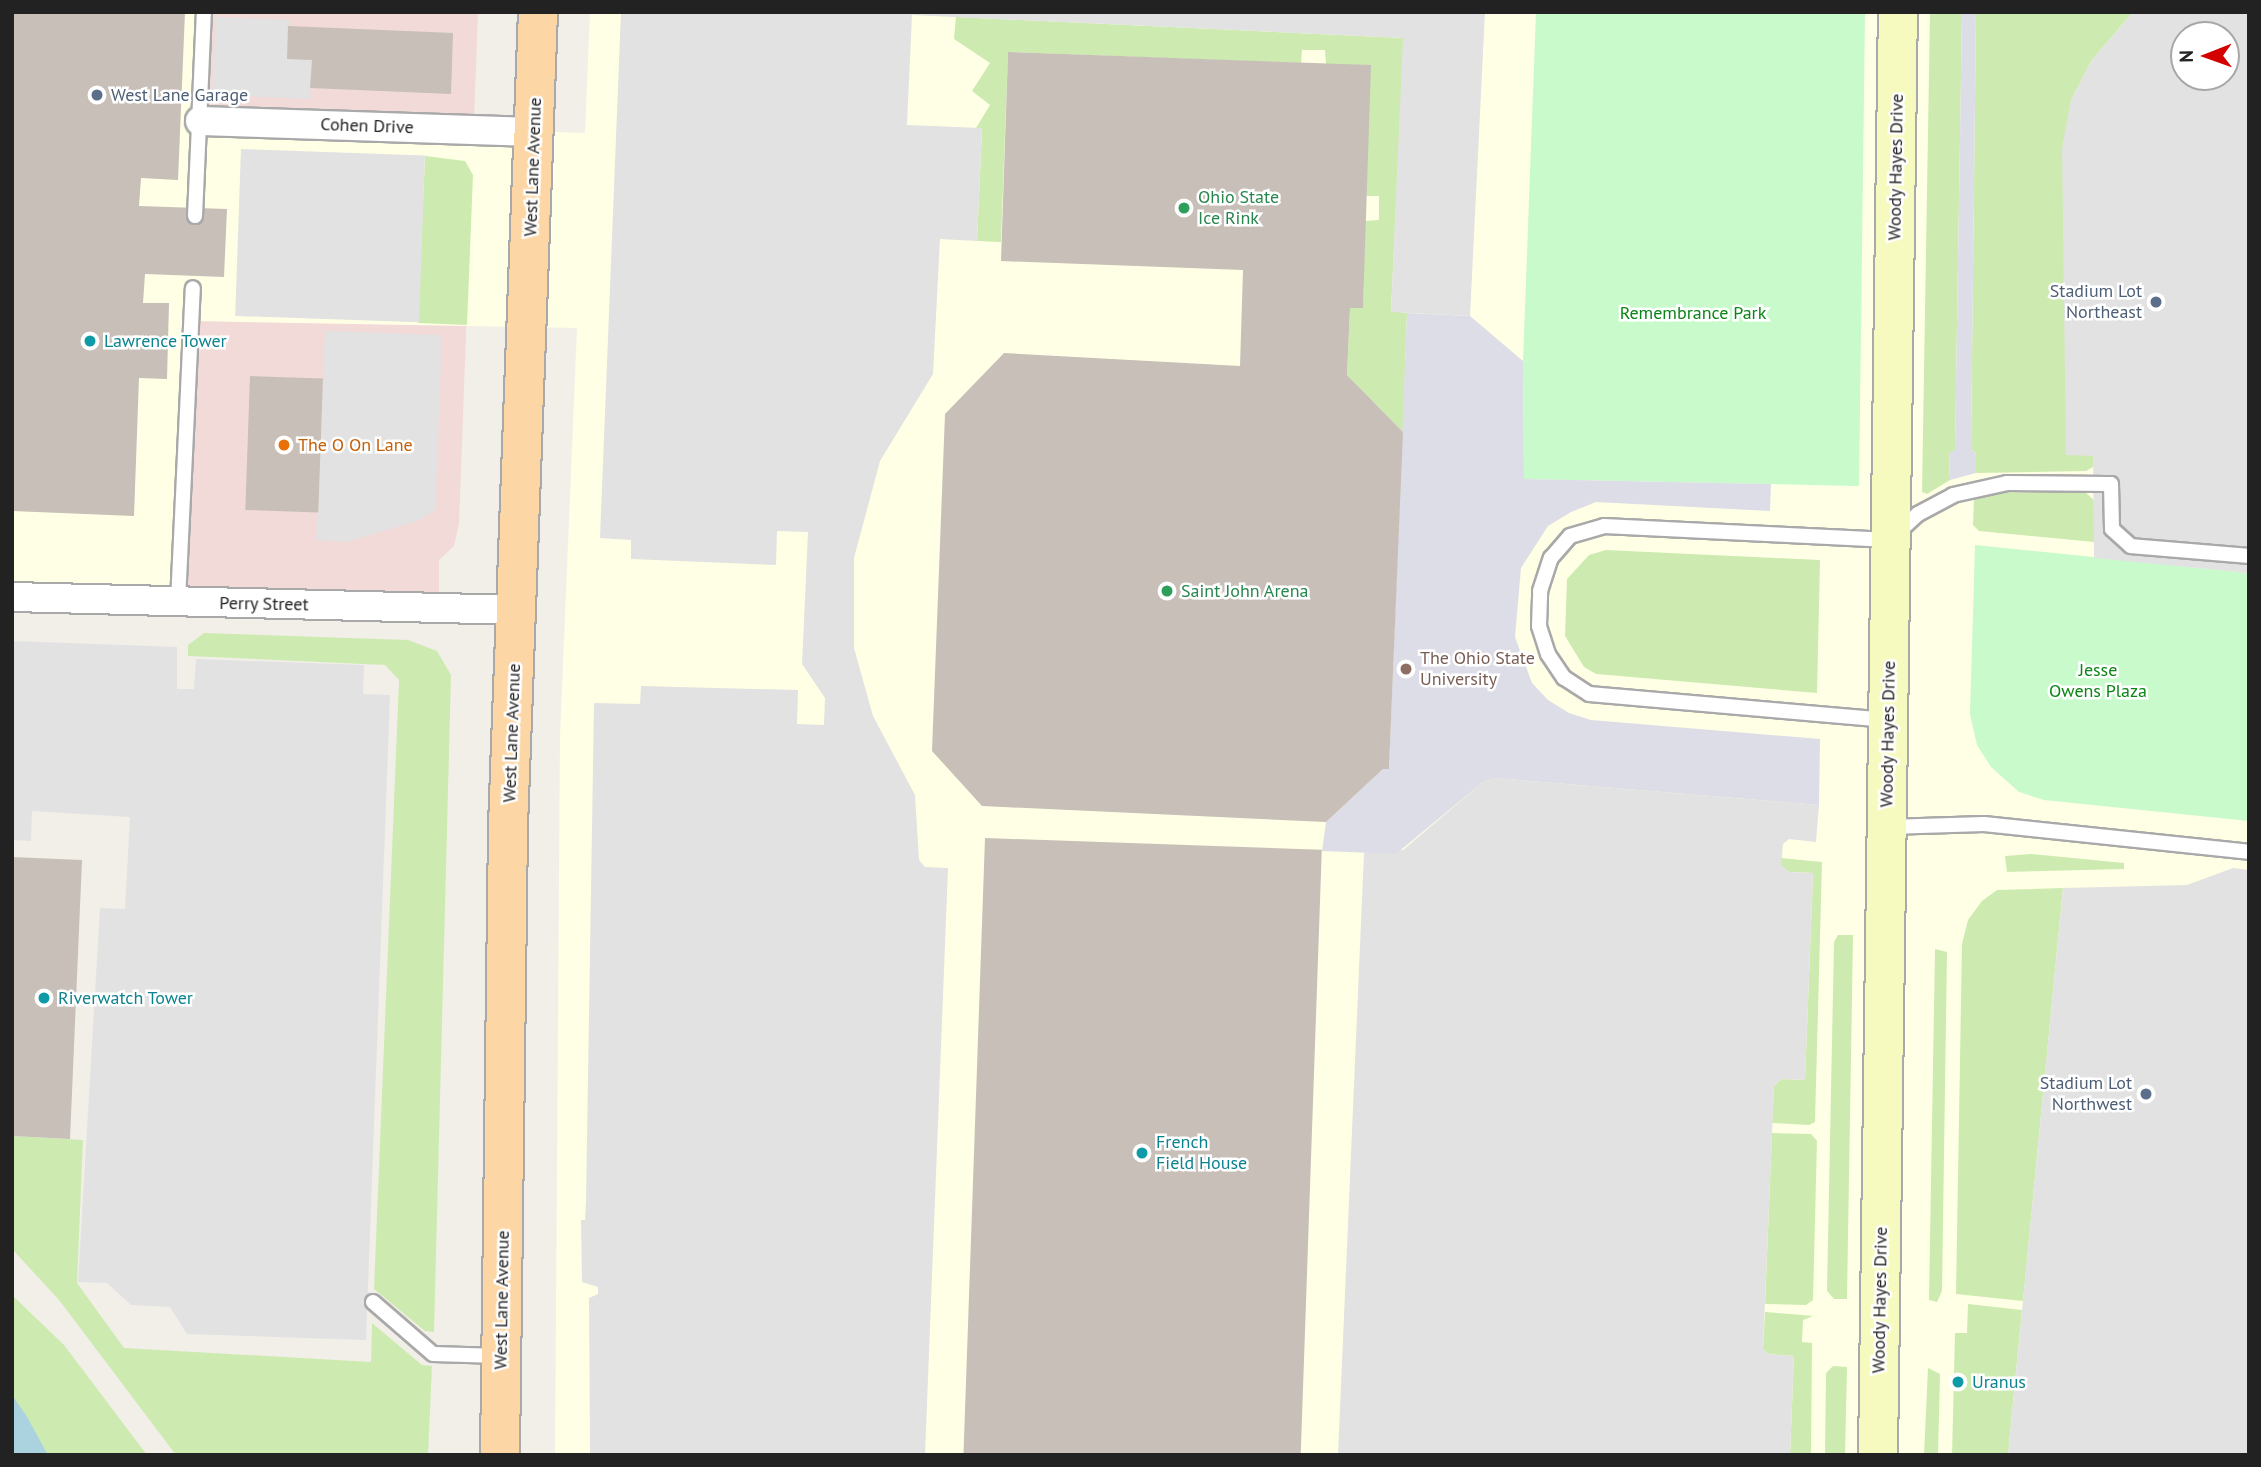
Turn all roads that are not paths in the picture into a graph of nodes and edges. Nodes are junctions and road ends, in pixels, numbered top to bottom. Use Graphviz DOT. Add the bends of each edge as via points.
graph roads {
  1 [pos="204,12"];
  2 [pos="538,12"];
  3 [pos="1898,12"];
  4 [pos="200,121"];
  5 [pos="534,132"];
  6 [pos="195,216"];
  7 [pos="193,288"];
  8 [pos="1890,540"];
  9 [pos="2249,556"];
  10 [pos="12,597"];
  11 [pos="178,601"];
  12 [pos="517,610"];
  13 [pos="1888,720"];
  14 [pos="1886,827"];
  15 [pos="2249,852"];
  16 [pos="373,1302"];
  17 [pos="501,1356"];
  18 [pos="499,1455"];
  19 [pos="1878,1455"];
  1 -- 4 [label="lane"];
  2 -- 5 [label="main road, West Lane Avenue"];
  3 -- 8 [label="street, Woody Hayes Drive"];
  4 -- 5 [label="street, Cohen Drive"];
  4 -- 6 [label="lane"];
  5 -- 12 [label="main road, West Lane Avenue"];
  7 -- 11 [label="lane"];
  8 -- 9 [label="lane" via="1936,503 1978,486 2111,484 2112,529 2131,547"];
  8 -- 13 [label="street, Woody Hayes Drive"];
  8 -- 13 [label="lane" via="1604,526 1570,536 1551,558 1540,591 1539,626 1548,654 1564,678 1590,694"];
  10 -- 11 [label="street, Perry Street"];
  11 -- 12 [label="street, Perry Street"];
  12 -- 17 [label="main road, West Lane Avenue" via="508,839"];
  13 -- 14 [label="street, Woody Hayes Drive"];
  14 -- 15 [label="lane" via="1984,824"];
  14 -- 19 [label="street, Woody Hayes Drive"];
  16 -- 17 [label="lane" via="433,1354"];
  17 -- 18 [label="main road, West Lane Avenue"];
}
